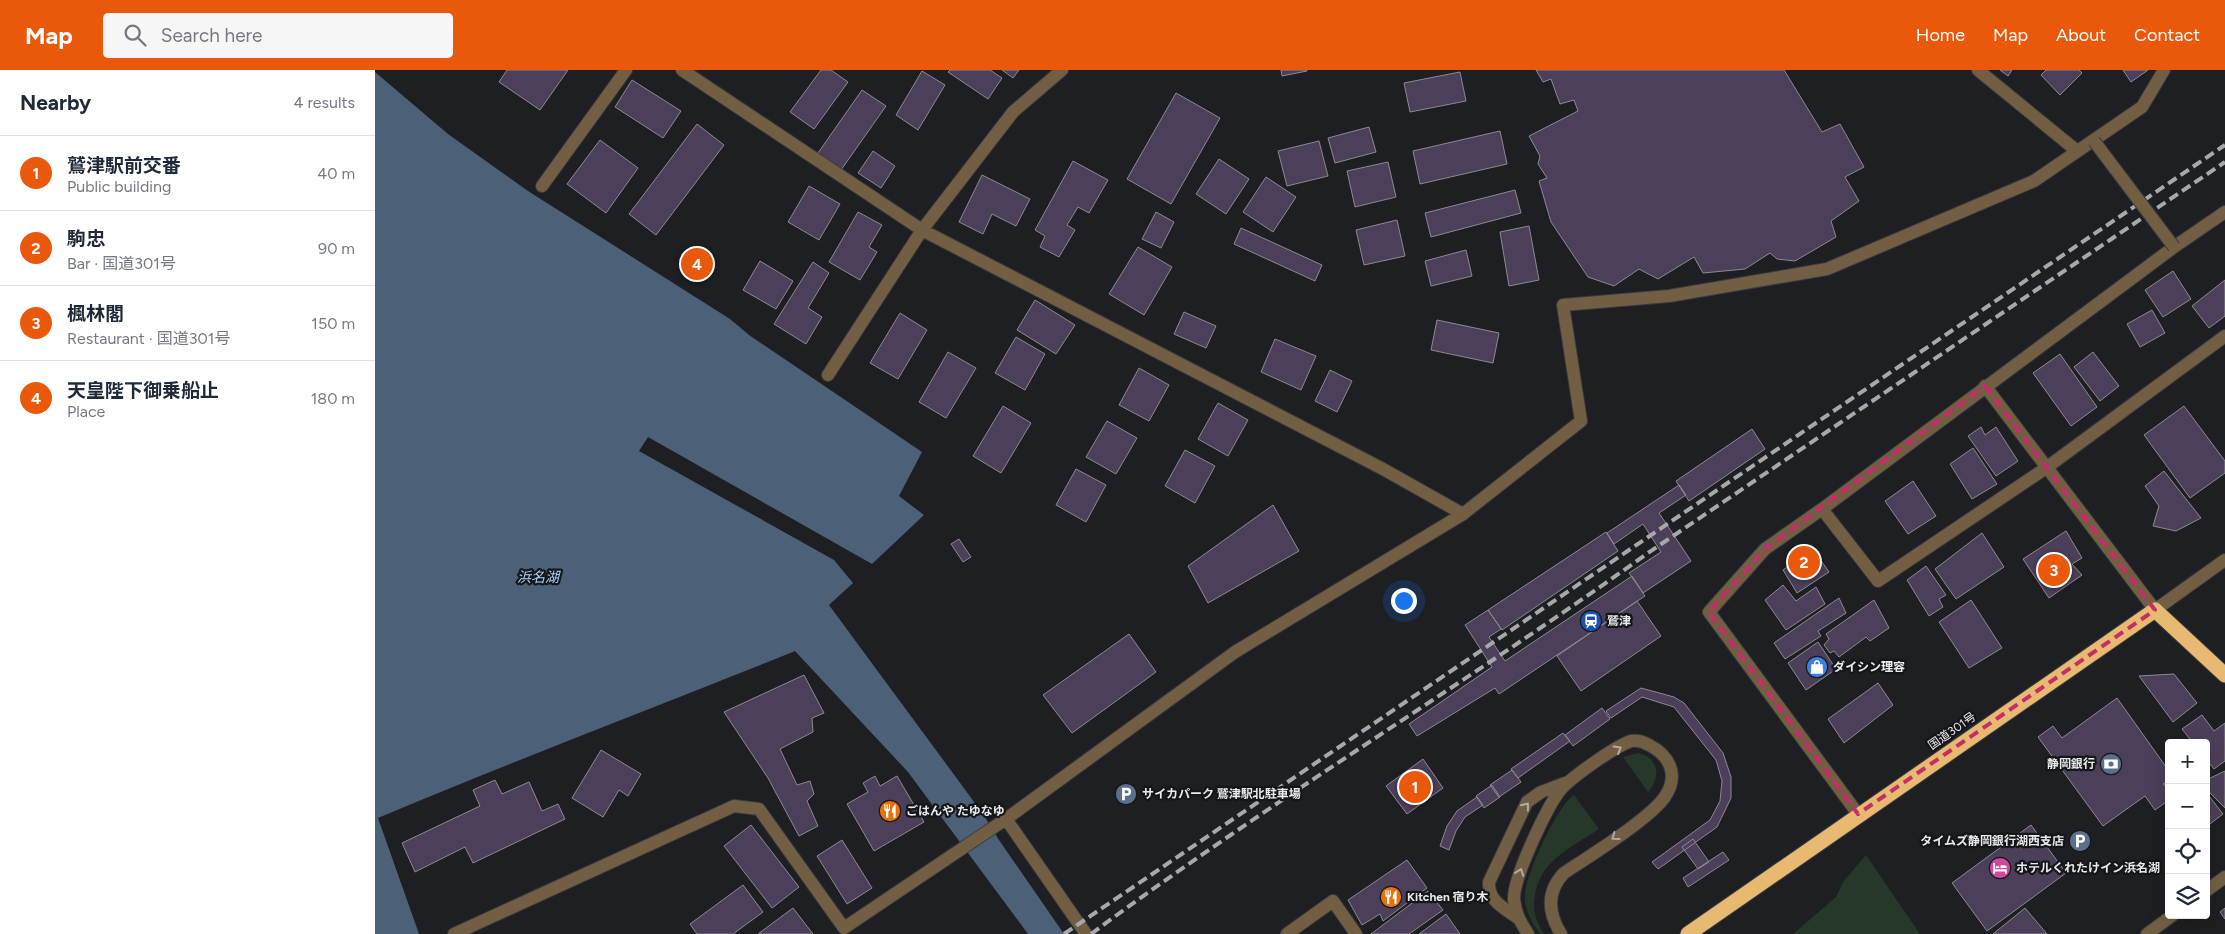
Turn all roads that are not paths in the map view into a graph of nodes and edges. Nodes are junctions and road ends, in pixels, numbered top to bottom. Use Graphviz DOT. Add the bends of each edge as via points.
graph roads {
  1 [pos="626,70"];
  2 [pos="683,70"];
  3 [pos="1062,70"];
  4 [pos="1977,70"];
  5 [pos="2164,70"];
  6 [pos="2094,141"];
  7 [pos="2077,151"];
  8 [pos="542,186"];
  9 [pos="2225,212"];
  10 [pos="922,230"];
  11 [pos="2174,247"];
  12 [pos="2225,336"];
  13 [pos="828,374"];
  14 [pos="1985,386"];
  15 [pos="2046,468"];
  16 [pos="1822,510"];
  17 [pos="1463,514"];
  18 [pos="2225,560"];
  19 [pos="2155,610"];
  20 [pos="2225,675"];
  21 [pos="1570,780"];
  22 [pos="1858,814"];
  23 [pos="1006,819"];
  24 [pos="2225,877"];
  25 [pos="2210,888"];
  26 [pos="1519,919"];
  27 [pos="2168,919"];
  28 [pos="455,934"];
  29 [pos="1086,934"];
  30 [pos="1287,934"];
  31 [pos="1356,934"];
  32 [pos="1528,934"];
  33 [pos="1561,934"];
  34 [pos="1688,934"];
  35 [pos="2147,934"];
  1 -- 8 [label="street"];
  2 -- 10 [label="street"];
  3 -- 10 [label="street" via="1013,112"];
  4 -- 7 [label="street"];
  5 -- 6 [label="street" via="2142,107"];
  6 -- 7 [label="street"];
  6 -- 11 [label="street, bridge"];
  7 -- 17 [label="street" via="2034,181 1827,268 1669,296 1563,305 1581,421"];
  9 -- 11 [label="street"];
  10 -- 13 [label="street"];
  10 -- 17 [label="street" via="1383,469"];
  11 -- 14 [label="street"];
  12 -- 15 [label="street"];
  14 -- 15 [label="street"];
  14 -- 16 [label="street"];
  15 -- 16 [label="street" via="1878,581"];
  15 -- 19 [label="street"];
  16 -- 22 [label="street" via="1765,549 1709,612"];
  17 -- 23 [label="street" via="1235,652"];
  18 -- 19 [label="street"];
  19 -- 20 [label="highway"];
  19 -- 22 [label="highway, 国道301号"];
  26 -- 21 [label="street, one-way" via="1514,897 1521,869 1552,803"];
  26 -- 21 [label="street, one-way" via="1494,901 1489,882 1527,802 1541,792"];
  21 -- 33 [label="street, one-way" via="1633,740 1660,751 1672,769 1670,786 1662,801 1557,880 1550,908"];
  22 -- 34 [label="highway, 国道301号"];
  23 -- 28 [label="street" via="844,928 759,809 734,806"];
  23 -- 29 [label="street"];
  24 -- 25 [label="street"];
  26 -- 32 [label="street"];
  27 -- 35 [label="street"];
  30 -- 31 [label="street" via="1333,901"];
}
